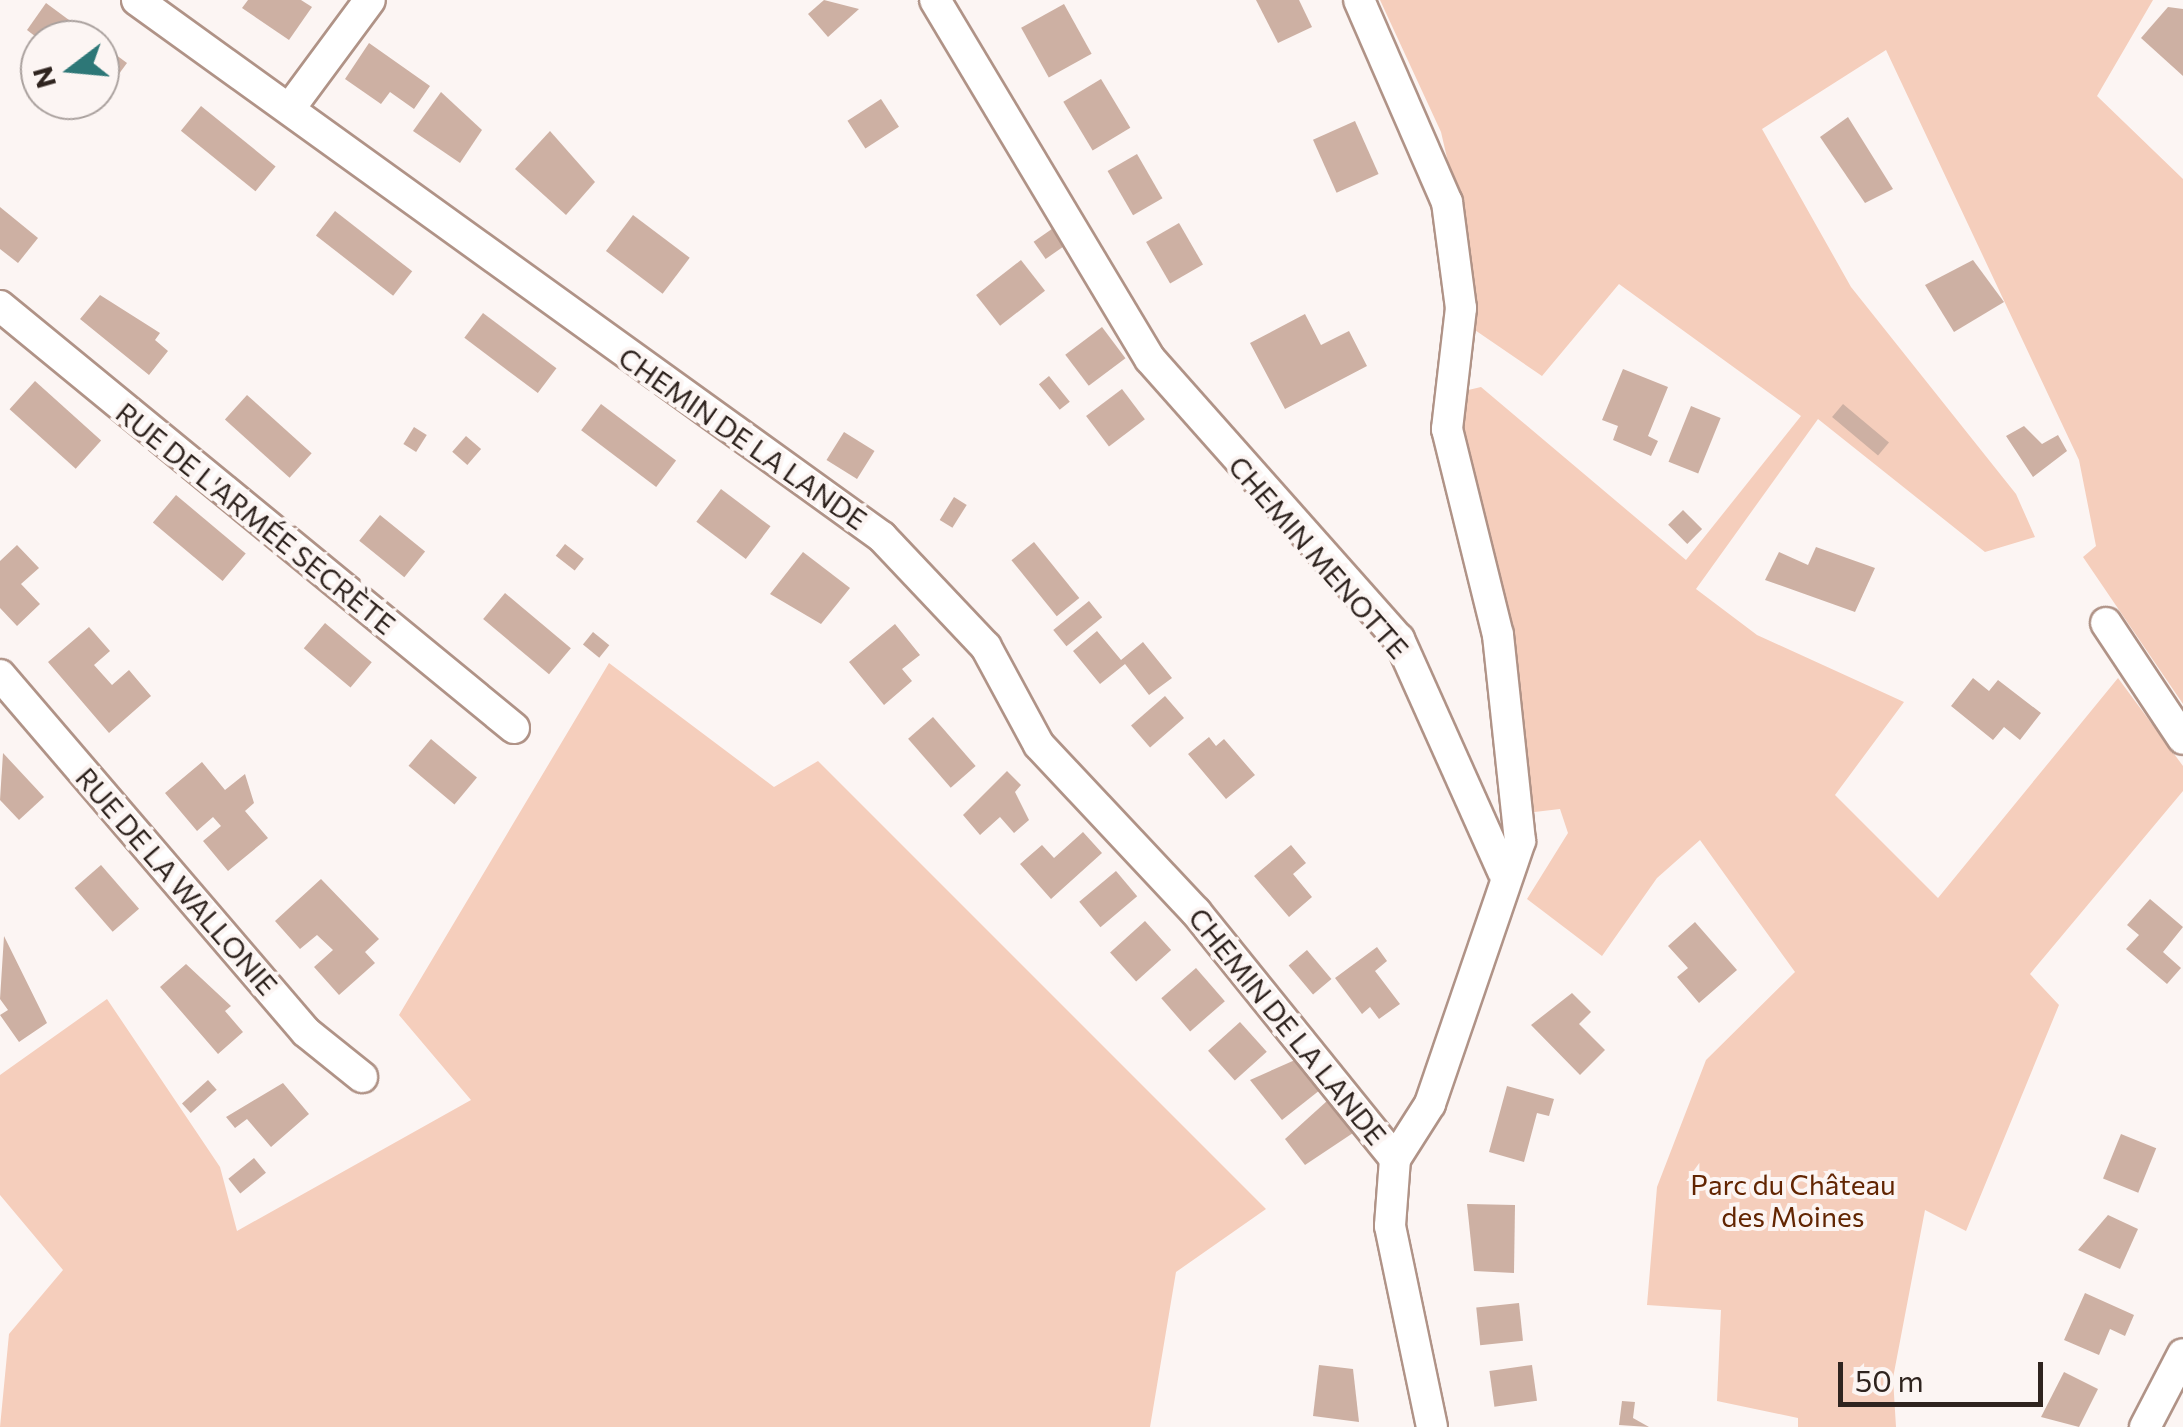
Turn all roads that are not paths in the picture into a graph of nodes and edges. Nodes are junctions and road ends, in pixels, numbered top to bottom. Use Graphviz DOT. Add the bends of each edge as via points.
graph roads {
  1 [pos="138,0"];
  2 [pos="370,0"];
  3 [pos="935,0"];
  4 [pos="1360,0"];
  5 [pos="290,108"];
  6 [pos="4,320"];
  7 [pos="2106,623"];
  8 [pos="0,675"];
  9 [pos="514,728"];
  10 [pos="2183,739"];
  11 [pos="1503,872"];
  12 [pos="362,1077"];
  13 [pos="1395,1159"];
  14 [pos="2183,1354"];
  15 [pos="1432,1427"];
  16 [pos="2146,1427"];
  1 -- 5 [label="street, CHEMIN DE LA LANDE"];
  2 -- 5 [label="street"];
  3 -- 11 [label="street, CHEMIN MENOTTE" via="1150,359 1398,639"];
  4 -- 11 [label="street" via="1448,202 1461,308 1446,429 1498,635 1520,841"];
  5 -- 13 [label="street, CHEMIN DE LA LANDE" via="806,477 945,596 986,647 1039,745 1209,927"];
  6 -- 9 [label="street, RUE DE L'ARMÉE SECRÈTE"];
  7 -- 10 [label="street"];
  8 -- 12 [label="street, RUE DE LA WALLONIE" via="306,1032"];
  11 -- 13 [label="street" via="1430,1104"];
  13 -- 15 [label="street" via="1390,1226"];
  14 -- 16 [label="street"];
}
